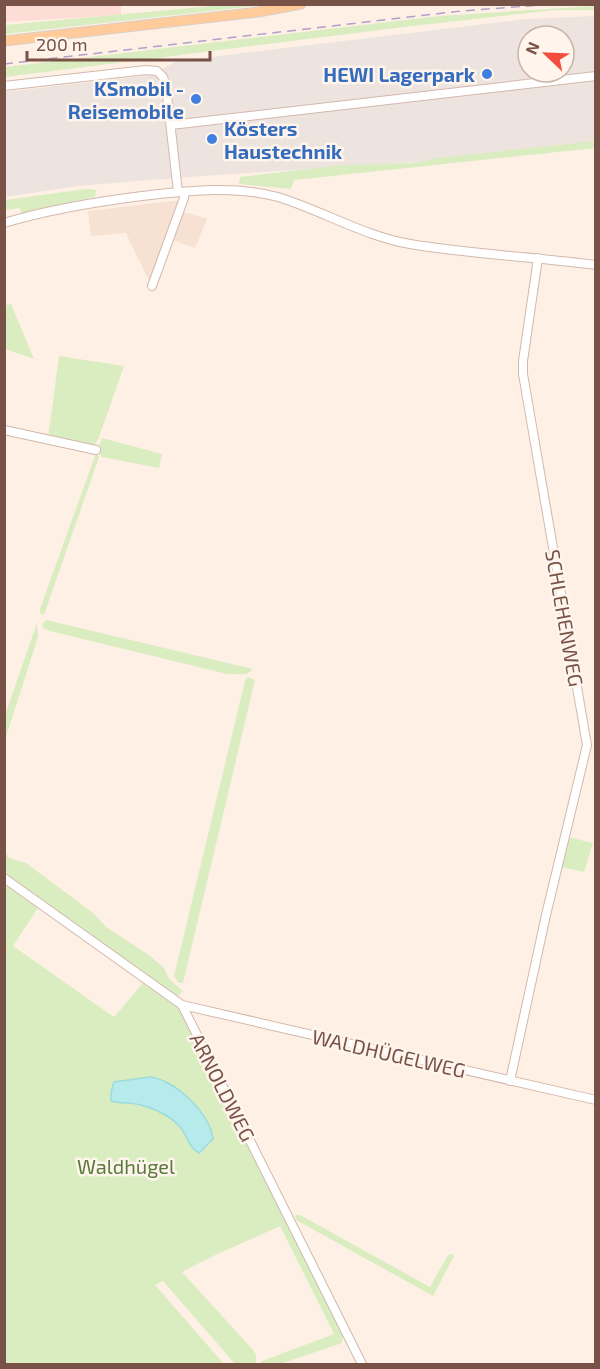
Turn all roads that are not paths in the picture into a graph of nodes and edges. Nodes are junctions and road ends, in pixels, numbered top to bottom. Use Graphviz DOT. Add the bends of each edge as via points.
graph roads {
  1 [pos="301,4"];
  2 [pos="4,41"];
  3 [pos="596,76"];
  4 [pos="4,86"];
  5 [pos="171,125"];
  6 [pos="181,192"];
  7 [pos="4,223"];
  8 [pos="538,258"];
  9 [pos="596,264"];
  10 [pos="152,286"];
  11 [pos="4,430"];
  12 [pos="96,450"];
  13 [pos="586,745"];
  14 [pos="596,748"];
  15 [pos="4,878"];
  16 [pos="182,1005"];
  17 [pos="510,1081"];
  18 [pos="596,1100"];
  19 [pos="362,1365"];
  1 -- 2 [label="main road"];
  3 -- 5 [label="street"];
  4 -- 5 [label="street" via="157,71 165,81"];
  5 -- 6 [label="street"];
  6 -- 7 [label="street" via="86,203"];
  6 -- 8 [label="street" via="242,190 297,204 392,240"];
  6 -- 10 [label="street" via="184,198"];
  8 -- 9 [label="street"];
  8 -- 13 [label="street, SCHLEHENWEG" via="523,374"];
  11 -- 12 [label="street"];
  13 -- 14 [label="street"];
  13 -- 17 [label="street, SCHLEHENWEG"];
  15 -- 16 [label="street, ARNOLDWEG"];
  16 -- 17 [label="street, WALDHÜGELWEG"];
  16 -- 19 [label="street, ARNOLDWEG"];
  17 -- 18 [label="street, WALDHÜGELWEG"];
}
